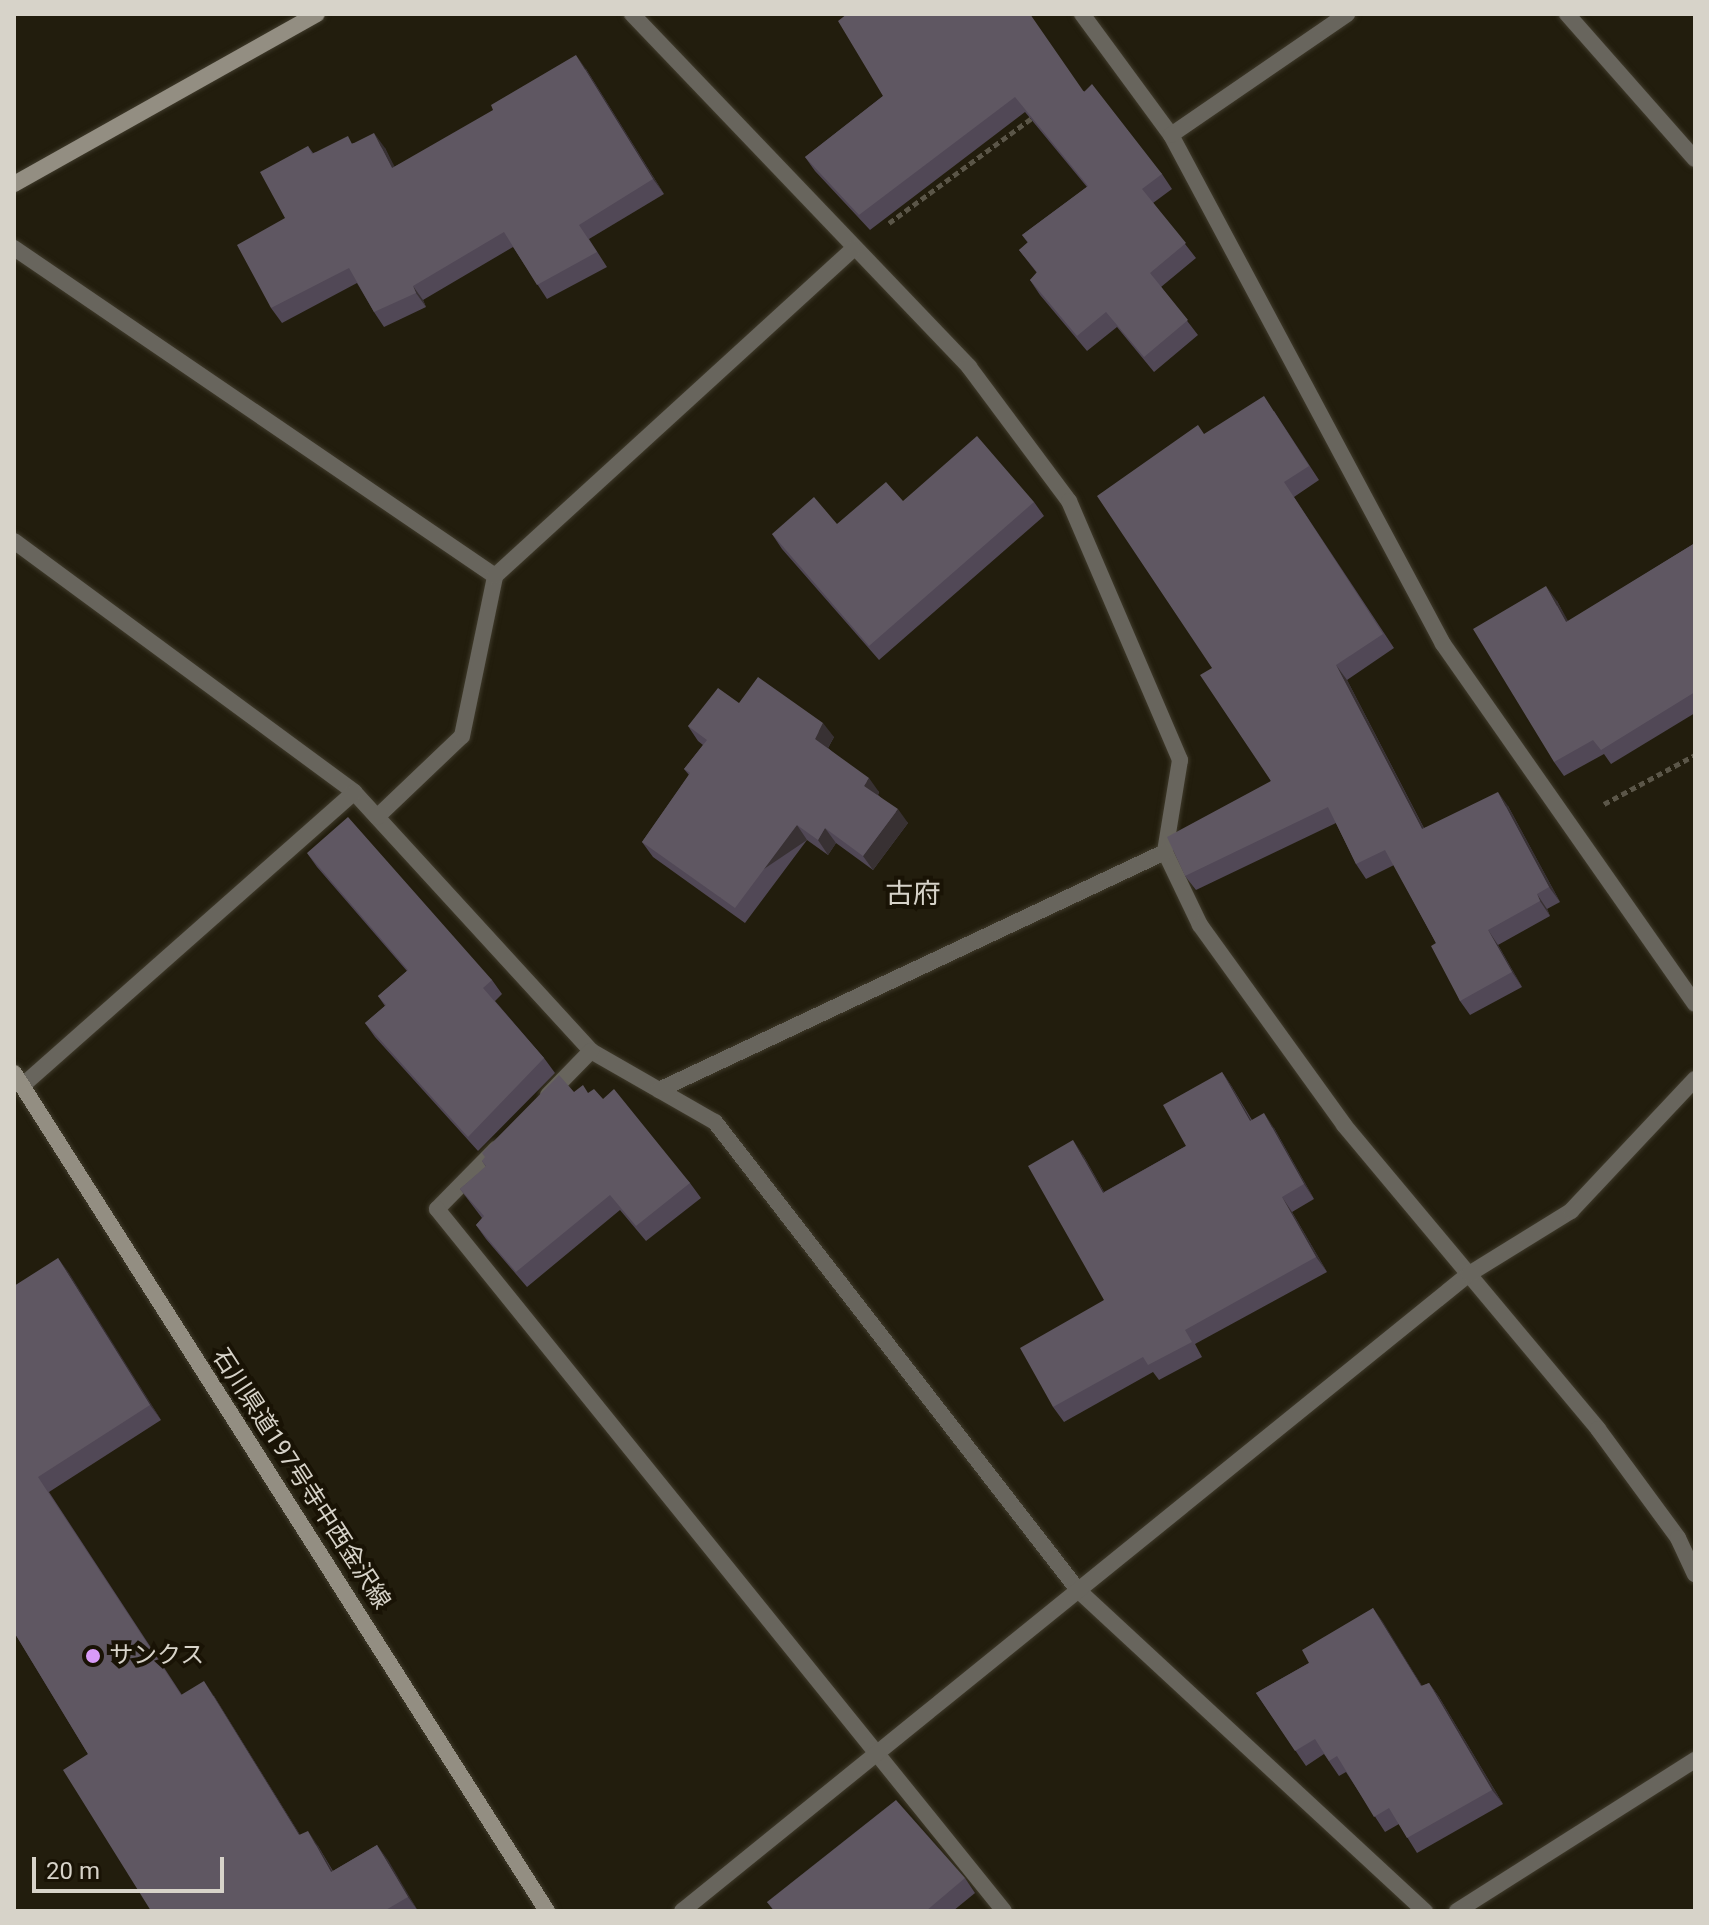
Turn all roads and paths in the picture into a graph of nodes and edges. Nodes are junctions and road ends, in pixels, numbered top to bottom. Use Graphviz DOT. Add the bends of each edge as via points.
graph roads {
  1 [pos="317,14"];
  2 [pos="632,14"];
  3 [pos="1082,14"];
  4 [pos="1347,14"];
  5 [pos="1567,14"];
  6 [pos="1040,112"];
  7 [pos="1171,135"];
  8 [pos="1695,159"];
  9 [pos="14,184"];
  10 [pos="14,248"];
  11 [pos="854,248"];
  12 [pos="14,541"];
  13 [pos="495,576"];
  14 [pos="1695,755"];
  15 [pos="354,792"];
  16 [pos="377,817"];
  17 [pos="1568,823"];
  18 [pos="1165,852"];
  19 [pos="1695,1004"];
  20 [pos="591,1051"];
  21 [pos="1695,1079"];
  22 [pos="18,1080"];
  23 [pos="659,1090"];
  24 [pos="536,1107"];
  25 [pos="503,1141"];
  26 [pos="1469,1274"];
  27 [pos="1695,1574"];
  28 [pos="1078,1590"];
  29 [pos="878,1752"];
  30 [pos="1695,1760"];
  31 [pos="547,1911"];
  32 [pos="682,1911"];
  33 [pos="1004,1911"];
  34 [pos="1425,1911"];
  35 [pos="1457,1911"];
  1 -- 9 [label="main road"];
  2 -- 11 [label="street"];
  3 -- 7 [label="street"];
  4 -- 7 [label="street"];
  5 -- 8 [label="street"];
  6 -- 11 [label="path"];
  7 -- 17 [label="street" via="1443,644"];
  10 -- 13 [label="street"];
  11 -- 13 [label="street"];
  11 -- 18 [label="street" via="969,367 1069,501 1180,760"];
  12 -- 15 [label="street"];
  13 -- 16 [label="street" via="462,736"];
  14 -- 17 [label="path"];
  15 -- 16 [label="street"];
  15 -- 22 [label="street"];
  16 -- 20 [label="street"];
  17 -- 19 [label="street"];
  18 -- 23 [label="street"];
  18 -- 26 [label="street" via="1209,938 1344,1125"];
  20 -- 23 [label="street"];
  20 -- 24 [label="street"];
  21 -- 26 [label="street" via="1571,1211"];
  22 -- 31 [label="main road, 石川県道197号寺中西金沢線"];
  23 -- 28 [label="street" via="715,1122"];
  25 -- 29 [label="street" via="437,1209"];
  26 -- 27 [label="street" via="1598,1429 1678,1538"];
  26 -- 28 [label="street"];
  28 -- 29 [label="street"];
  28 -- 34 [label="street"];
  29 -- 32 [label="street"];
  29 -- 33 [label="street"];
  30 -- 35 [label="street"];
}
